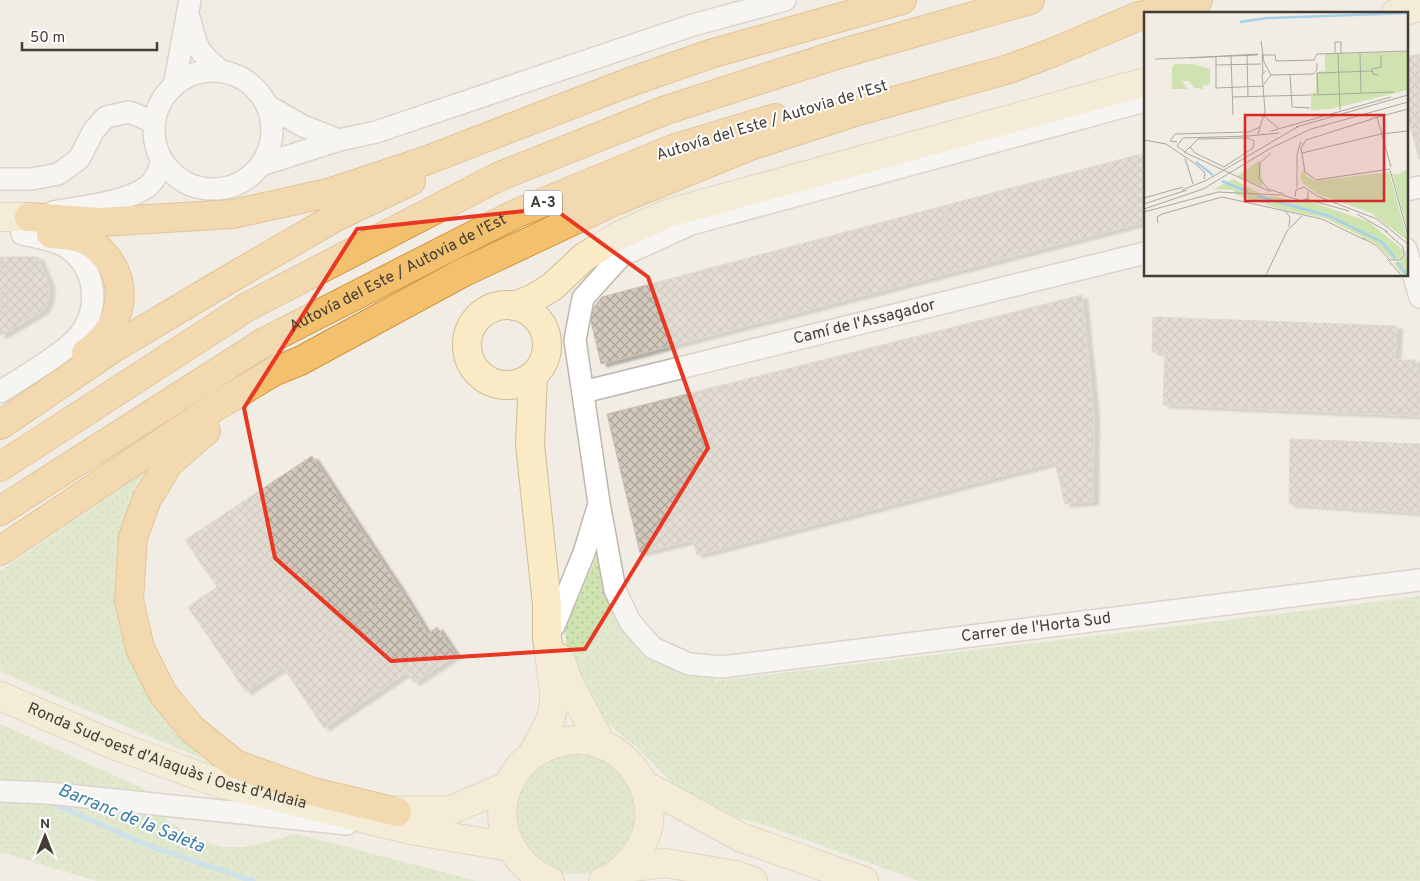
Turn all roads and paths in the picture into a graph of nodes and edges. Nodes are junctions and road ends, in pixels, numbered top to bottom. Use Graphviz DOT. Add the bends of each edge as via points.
graph roads {
  1 [pos="785,0"];
  2 [pos="902,0"];
  3 [pos="1030,0"];
  4 [pos="1198,0"];
  5 [pos="189,7"];
  6 [pos="1420,7"];
  7 [pos="1154,12"];
  8 [pos="1402,12"];
  9 [pos="1143,15"];
  10 [pos="221,71"];
  11 [pos="1144,82"];
  12 [pos="174,86"];
  13 [pos="1144,101"];
  14 [pos="268,106"];
  15 [pos="547,115"];
  16 [pos="154,122"];
  17 [pos="339,140"];
  18 [pos="162,160"];
  19 [pos="261,165"];
  20 [pos="0,179"];
  21 [pos="0,218"];
  22 [pos="17,228"];
  23 [pos="620,235"];
  24 [pos="1144,253"];
  25 [pos="1408,256"];
  26 [pos="1420,297"];
  27 [pos="515,306"];
  28 [pos="543,326"];
  29 [pos="300,361"];
  30 [pos="533,376"];
  31 [pos="494,384"];
  32 [pos="0,392"];
  33 [pos="583,392"];
  34 [pos="0,412"];
  35 [pos="0,425"];
  36 [pos="530,444"];
  37 [pos="0,467"];
  38 [pos="599,504"];
  39 [pos="0,511"];
  40 [pos="0,551"];
  41 [pos="1420,580"];
  42 [pos="550,615"];
  43 [pos="0,696"];
  44 [pos="602,744"];
  45 [pos="533,753"];
  46 [pos="643,784"];
  47 [pos="507,786"];
  48 [pos="0,791"];
  49 [pos="404,821"];
  50 [pos="510,847"];
  51 [pos="614,874"];
  52 [pos="550,881"];
  53 [pos="753,881"];
  54 [pos="864,881"];
  1 -- 17 [label="street" via="693,26 376,132"];
  2 -- 15 [label="highway" via="710,54"];
  3 -- 37 [label="highway, A-3" via="836,55 666,110 500,176 247,307"];
  4 -- 7 [label="highway, Autovía del Este / Autovia de l'Est / A-3"];
  5 -- 10 [label="street" via="196,46"];
  5 -- 12 [label="street"];
  6 -- 8 [label="street"];
  9 -- 29 [label="highway" via="1009,69 858,111 750,146 624,198 462,273"];
  9 -- 39 [label="highway, Autovía del Este / Autovia de l'Est / A-3" via="999,52 675,148 515,214 266,341"];
  10 -- 12 [label="street" via="204,71 188,76"];
  10 -- 14 [label="street" via="240,77 257,89"];
  11 -- 23 [label="street" via="669,213"];
  12 -- 16 [label="street" via="164,97"];
  13 -- 33 [label="street" via="691,224 621,256 583,298 576,340"];
  14 -- 17 [label="street" via="303,126"];
  14 -- 19 [label="street" via="272,136"];
  15 -- 22 [label="highway" via="328,193 233,214"];
  15 -- 35 [label="highway" via="334,218 114,347"];
  16 -- 18 [label="street" via="155,143"];
  16 -- 20 [label="street" via="129,112 106,117 94,130 79,159 58,174 32,179"];
  17 -- 19 [label="street"];
  18 -- 19 [label="street" via="175,175 191,185 210,189 229,187 247,178"];
  18 -- 22 [label="street" via="158,174 148,186 131,195"];
  21 -- 22 [label="street"];
  22 -- 32 [label="street" via="55,242 75,254 91,279 92,310 86,326 64,350"];
  22 -- 34 [label="highway" via="69,235 98,247 115,268 120,298 107,335 95,347"];
  23 -- 27 [label="street" via="584,257 552,287"];
  23 -- 28 [label="street" via="578,273 558,298"];
  24 -- 33 [label="street, Camí de l'Assagador"];
  25 -- 26 [label="street"];
  27 -- 28 [label="street" via="536,316"];
  27 -- 31 [label="street" via="502,305 488,310 470,329 468,355 482,377"];
  28 -- 30 [label="street" via="547,353"];
  29 -- 40 [label="highway" via="275,371 215,407"];
  29 -- 49 [label="highway" via="280,379 223,416 169,462 148,499 133,537 130,600 140,648 163,694 192,729 235,764"];
  30 -- 31 [label="street" via="508,386"];
  30 -- 36 [label="street"];
  31 -- 36 [label="street" via="508,400"];
  33 -- 38 [label="street"];
  36 -- 42 [label="street"];
  38 -- 41 [label="street, Carrer de l'Horta Sud" via="615,590 630,622 653,648 689,664 722,667"];
  38 -- 42 [label="street" via="584,553"];
  42 -- 44 [label="street" via="569,684"];
  42 -- 45 [label="street" via="547,638 554,705 550,721"];
  43 -- 49 [label="street, Ronda Sud-oest d'Alaquàs i Oest d'Aldaia" via="114,745 219,783 335,810"];
  44 -- 45 [label="street" via="578,740 554,743"];
  44 -- 46 [label="street" via="633,767"];
  45 -- 47 [label="street"];
  46 -- 51 [label="street" via="649,806 648,828 639,850"];
  46 -- 54 [label="street" via="740,837"];
  47 -- 49 [label="street, Ronda Sud-oest d'Alaquàs i Oest d'Aldaia" via="451,810"];
  47 -- 50 [label="street" via="502,806 503,827"];
  48 -- 49 [label="street" via="226,812"];
  49 -- 50 [label="street, Ronda Sud-oest d'Alaquàs i Oest d'Aldaia"];
  50 -- 52 [label="street" via="524,865"];
  51 -- 53 [label="street" via="665,863 735,874"];
}
